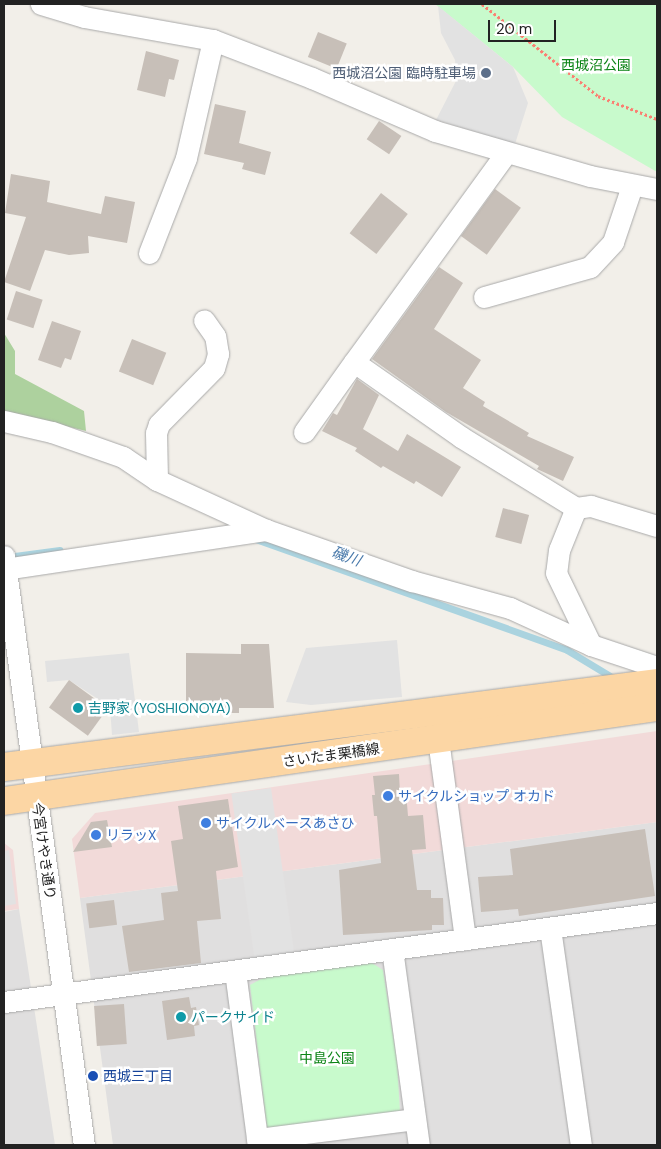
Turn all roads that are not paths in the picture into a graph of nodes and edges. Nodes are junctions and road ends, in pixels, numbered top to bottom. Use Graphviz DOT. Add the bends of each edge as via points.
graph roads {
  1 [pos="41,4"];
  2 [pos="213,40"];
  3 [pos="506,153"];
  4 [pos="632,186"];
  5 [pos="657,189"];
  6 [pos="148,253"];
  7 [pos="484,298"];
  8 [pos="204,320"];
  9 [pos="354,362"];
  10 [pos="4,421"];
  11 [pos="304,432"];
  12 [pos="157,480"];
  13 [pos="576,508"];
  14 [pos="657,526"];
  15 [pos="266,530"];
  16 [pos="4,565"];
  17 [pos="591,645"];
  18 [pos="657,668"];
  19 [pos="657,684"];
  20 [pos="657,707"];
  21 [pos="438,739"];
  22 [pos="32,763"];
  23 [pos="4,767"];
  24 [pos="37,797"];
  25 [pos="4,801"];
  26 [pos="657,913"];
  27 [pos="550,928"];
  28 [pos="464,939"];
  29 [pos="392,949"];
  30 [pos="235,971"];
  31 [pos="63,993"];
  32 [pos="4,1002"];
  33 [pos="416,1119"];
  34 [pos="257,1142"];
  35 [pos="84,1145"];
  36 [pos="419,1145"];
  37 [pos="580,1145"];
  1 -- 2 [label="street" via="84,17"];
  2 -- 3 [label="street" via="435,131"];
  2 -- 6 [label="street" via="186,158"];
  3 -- 4 [label="street"];
  3 -- 9 [label="street"];
  4 -- 5 [label="street"];
  4 -- 7 [label="street" via="612,242 590,266"];
  8 -- 12 [label="street" via="215,336 218,354 214,368 159,424 156,433"];
  9 -- 11 [label="street"];
  9 -- 13 [label="street" via="461,437"];
  10 -- 12 [label="street" via="52,432 123,457"];
  12 -- 15 [label="street"];
  13 -- 14 [label="street" via="591,506"];
  13 -- 17 [label="street" via="559,550 556,573"];
  15 -- 16 [label="street"];
  15 -- 17 [label="street" via="412,581 510,608"];
  16 -- 22 [label="street, 今宮けやき通り"];
  17 -- 18 [label="street"];
  19 -- 22 [label="main road"];
  20 -- 21 [label="main road, さいたま栗橋線"];
  21 -- 24 [label="main road, さいたま栗橋線"];
  21 -- 28 [label="street"];
  22 -- 23 [label="main road"];
  22 -- 24 [label="street, 今宮けやき通り"];
  24 -- 25 [label="main road, さいたま栗橋線"];
  24 -- 31 [label="street, 今宮けやき通り"];
  26 -- 27 [label="street"];
  27 -- 28 [label="street"];
  27 -- 37 [label="street"];
  28 -- 29 [label="street"];
  29 -- 30 [label="street"];
  29 -- 33 [label="street"];
  30 -- 31 [label="street"];
  30 -- 34 [label="street"];
  31 -- 32 [label="street"];
  31 -- 35 [label="street, 今宮けやき通り"];
  33 -- 34 [label="street"];
  33 -- 36 [label="street"];
}
